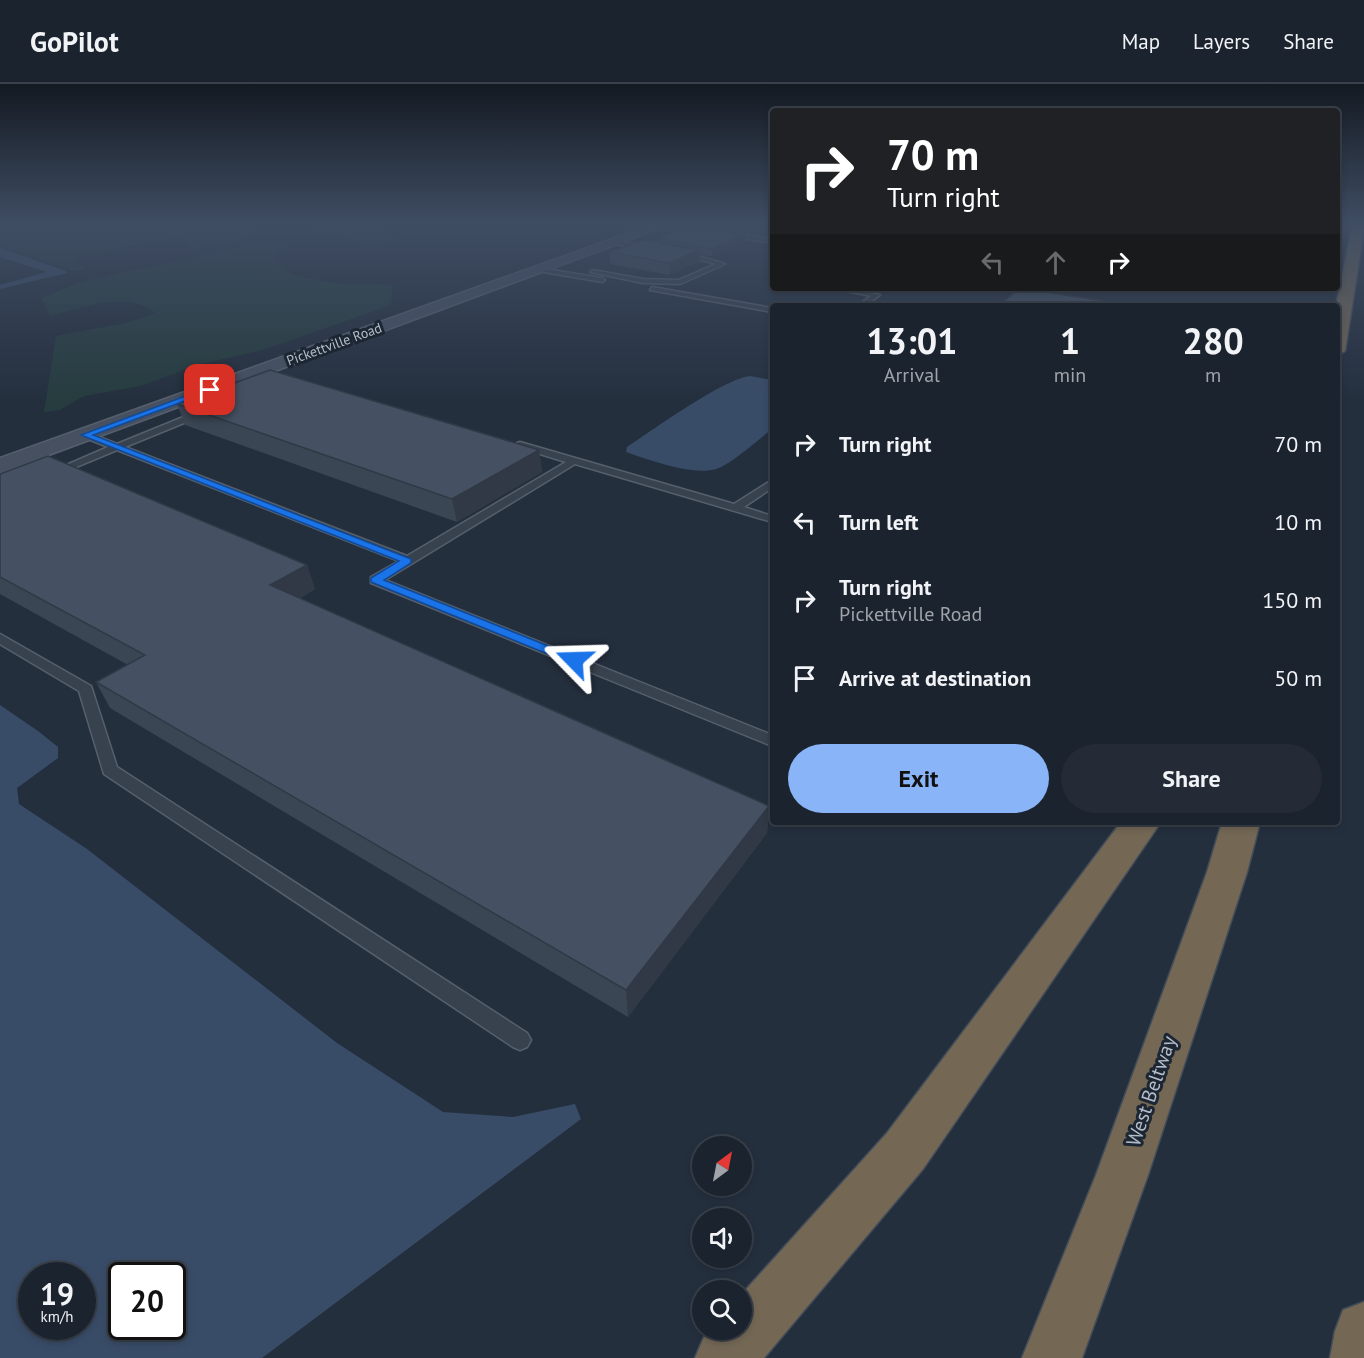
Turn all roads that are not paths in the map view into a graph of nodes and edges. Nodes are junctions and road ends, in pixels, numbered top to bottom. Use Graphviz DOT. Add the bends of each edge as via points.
graph roads {
  1 [pos="506,282"];
  2 [pos="612,282"];
  3 [pos="1348,282"];
  4 [pos="852,291"];
  5 [pos="865,303"];
  6 [pos="770,310"];
  7 [pos="1340,329"];
  8 [pos="251,375"];
  9 [pos="269,380"];
  10 [pos="212,408"];
  11 [pos="86,435"];
  12 [pos="506,441"];
  13 [pos="113,446"];
  14 [pos="574,461"];
  15 [pos="0,466"];
  16 [pos="40,478"];
  17 [pos="770,485"];
  18 [pos="735,508"];
  19 [pos="770,518"];
  20 [pos="408,561"];
  21 [pos="0,638"];
  22 [pos="770,740"];
  23 [pos="1140,825"];
  24 [pos="1240,825"];
  25 [pos="520,1040"];
  26 [pos="1364,1331"];
  27 [pos="725,1358"];
  28 [pos="1052,1358"];
  29 [pos="1360,1358"];
  1 -- 8 [label="street, Pickettville Road"];
  2 -- 6 [label="lane"];
  3 -- 7 [label="highway"];
  4 -- 5 [label="lane" via="877,295"];
  8 -- 9 [label="lane"];
  8 -- 11 [label="street, Pickettville Road"];
  10 -- 13 [label="lane"];
  11 -- 13 [label="lane"];
  11 -- 15 [label="street, Pickettville Road"];
  12 -- 14 [label="lane"];
  13 -- 16 [label="lane"];
  13 -- 20 [label="lane"];
  14 -- 18 [label="lane"];
  14 -- 20 [label="lane"];
  17 -- 18 [label="lane"];
  18 -- 19 [label="lane"];
  20 -- 22 [label="lane" via="375,580"];
  21 -- 25 [label="lane" via="86,688 110,770"];
  23 -- 27 [label="highway" via="905,1151"];
  24 -- 28 [label="highway, West Beltway" via="1122,1175"];
  26 -- 29 [label="highway"];
}
